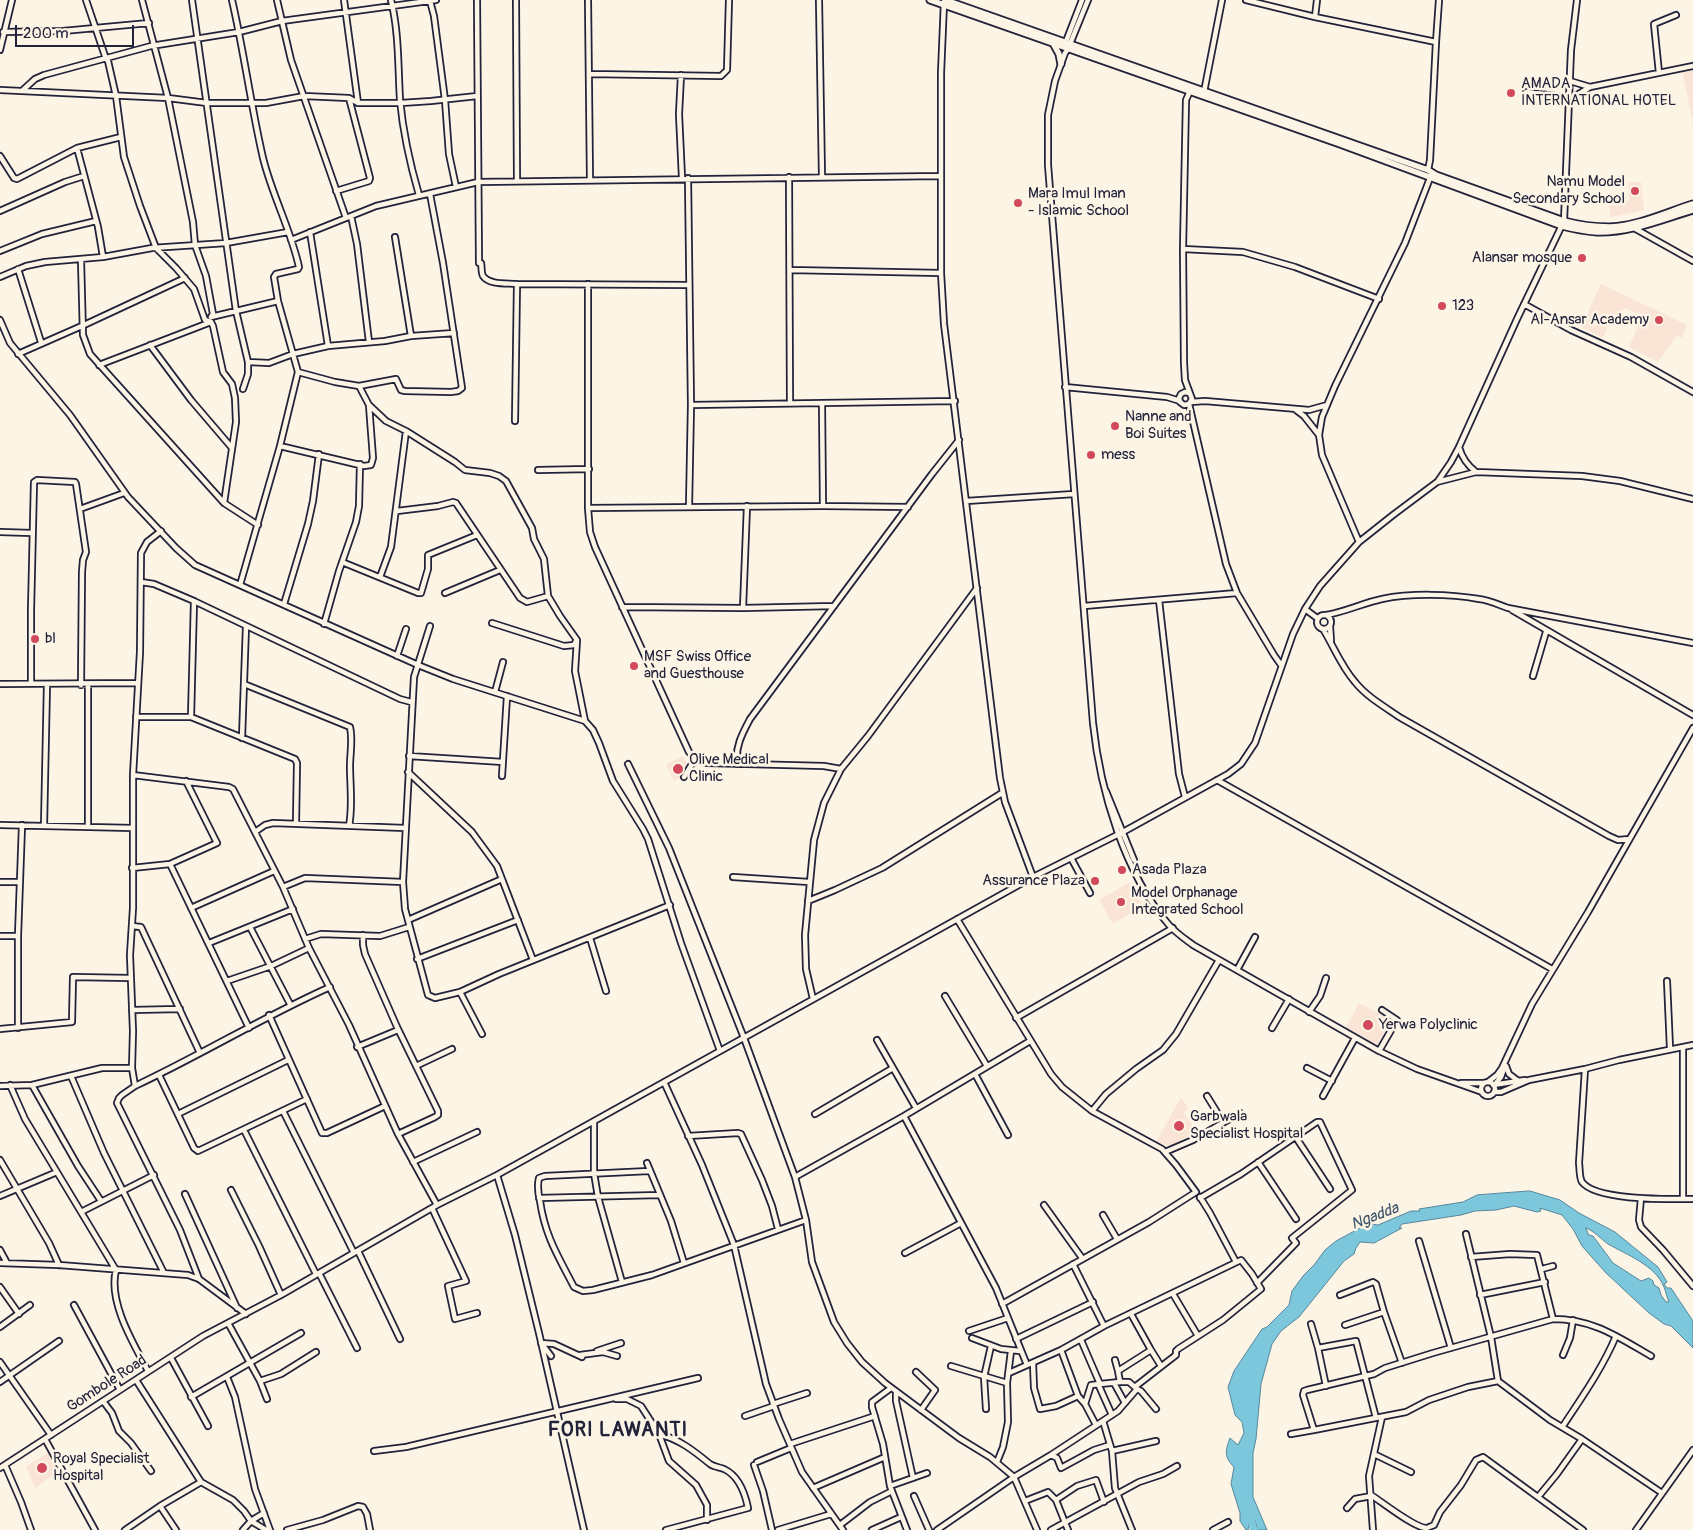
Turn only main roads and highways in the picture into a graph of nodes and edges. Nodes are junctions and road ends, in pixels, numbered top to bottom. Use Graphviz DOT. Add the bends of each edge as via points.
graph roads {
  1 [pos="930,0"];
  2 [pos="944,2"];
  3 [pos="962,3"];
  4 [pos="1054,45"];
  5 [pos="1066,47"];
  6 [pos="1061,64"];
  7 [pos="1693,204"];
  8 [pos="1693,210"];
  9 [pos="1563,223"];
  1 -- 2 [label="main road"];
  2 -- 3 [label="main road"];
  2 -- 4 [label="main road"];
  3 -- 5 [label="main road"];
  4 -- 5 [label="main road"];
  4 -- 6 [label="main road"];
  5 -- 9 [label="main road"];
  5 -- 9 [label="main road" via="1428,170"];
  7 -- 9 [label="main road" via="1612,227"];
  8 -- 9 [label="main road" via="1634,228 1598,232"];
}
